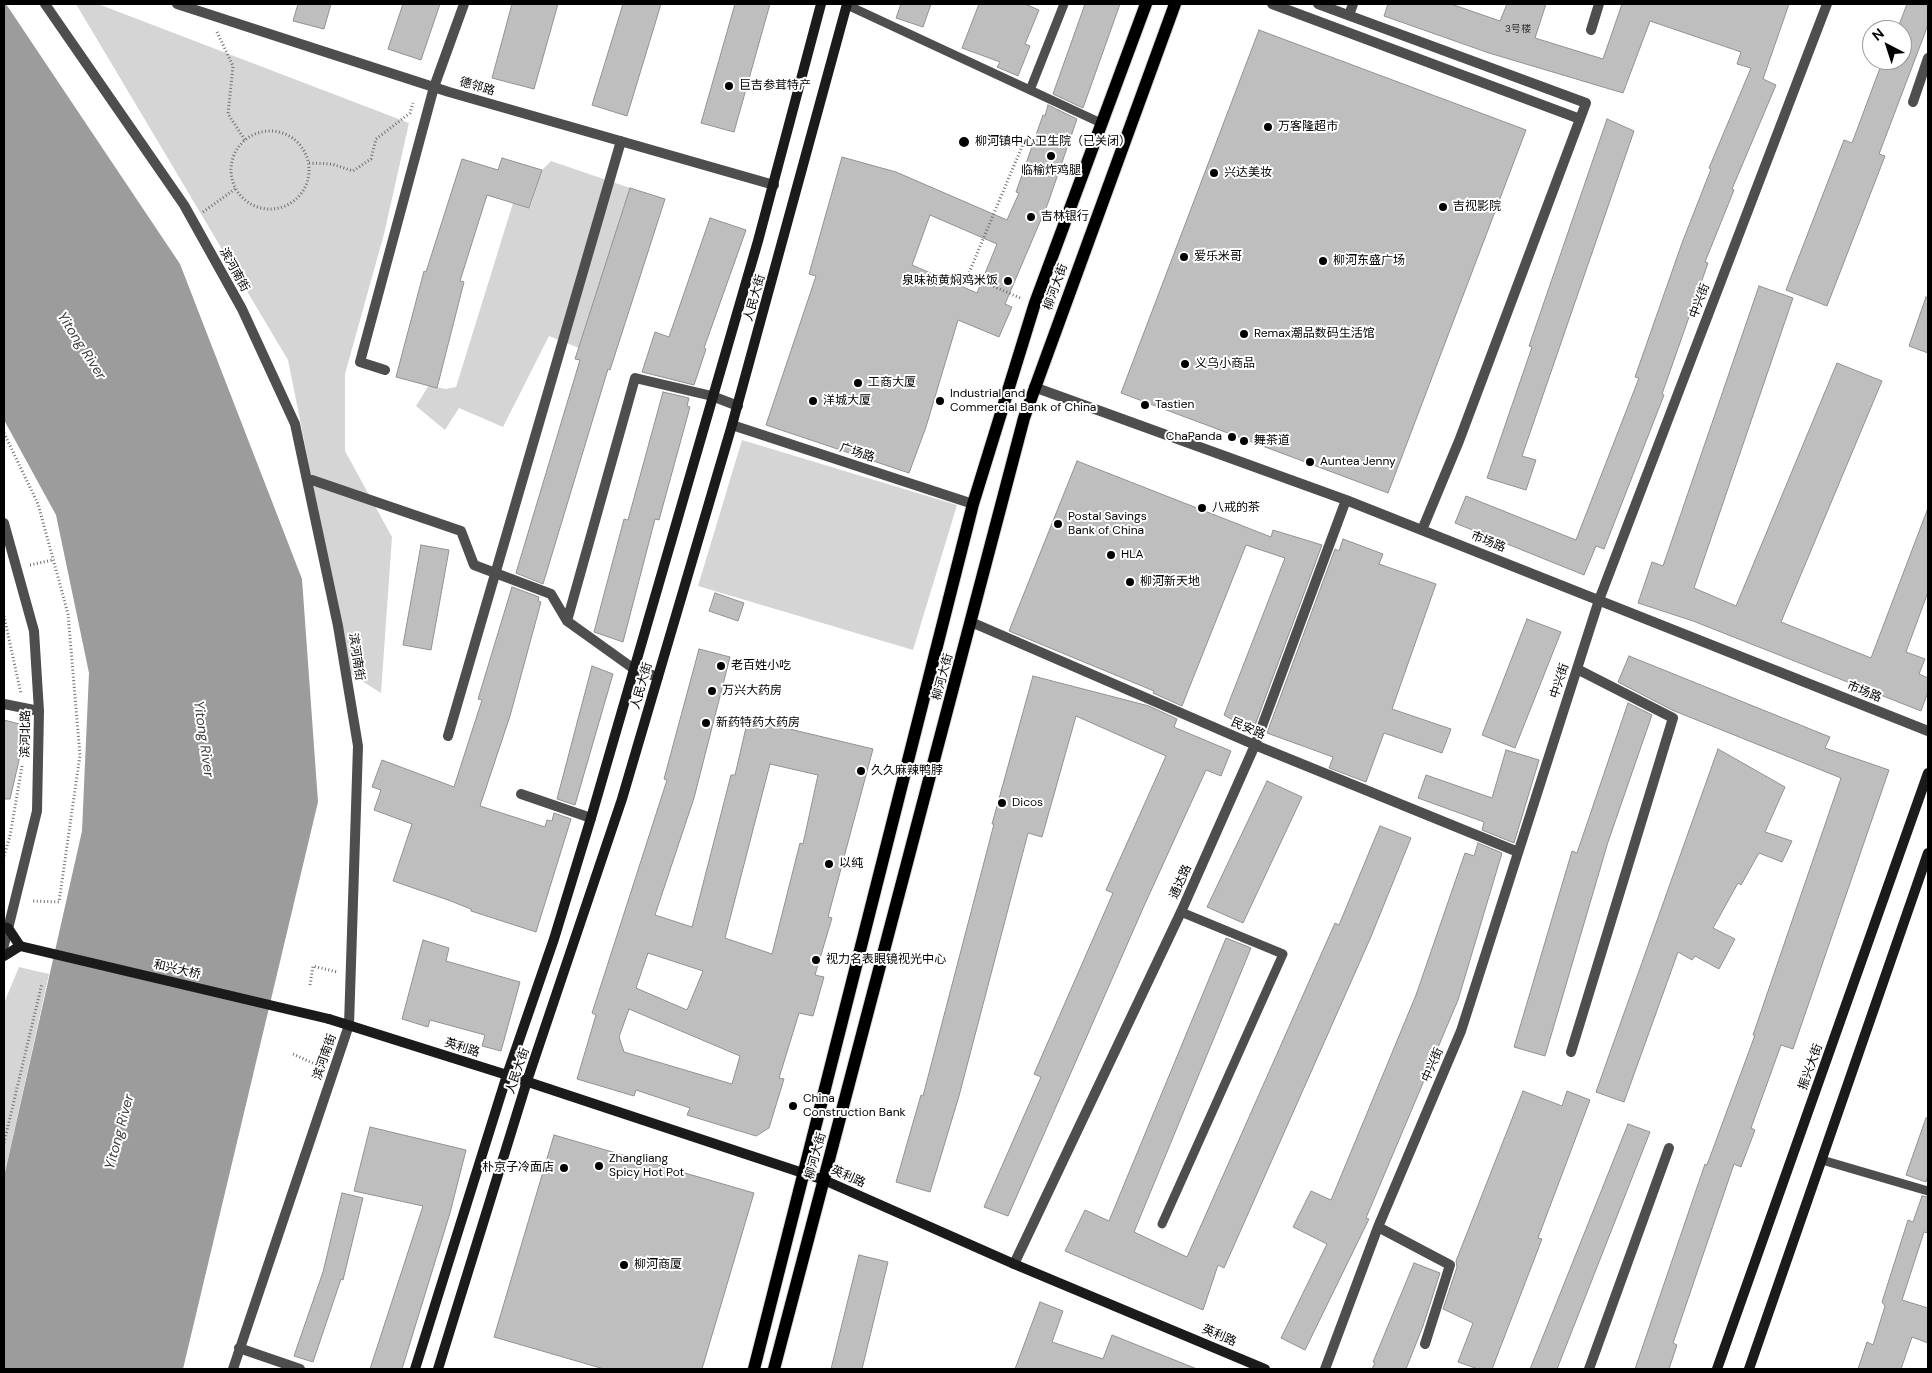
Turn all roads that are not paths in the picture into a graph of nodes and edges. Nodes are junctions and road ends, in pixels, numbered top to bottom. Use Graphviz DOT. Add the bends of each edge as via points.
graph roads {
  1 [pos="45,4"];
  2 [pos="177,4"];
  3 [pos="464,4"];
  4 [pos="822,4"];
  5 [pos="847,4"];
  6 [pos="1064,4"];
  7 [pos="1146,4"];
  8 [pos="1175,4"];
  9 [pos="1272,4"];
  10 [pos="1318,4"];
  11 [pos="1353,4"];
  12 [pos="1599,4"];
  13 [pos="1827,4"];
  14 [pos="1349,15"];
  15 [pos="1591,30"];
  16 [pos="1928,58"];
  17 [pos="434,87"];
  18 [pos="1030,90"];
  19 [pos="1913,102"];
  20 [pos="1580,119"];
  21 [pos="1101,123"];
  22 [pos="621,141"];
  23 [pos="774,185"];
  24 [pos="385,370"];
  25 [pos="1034,387"];
  26 [pos="712,396"];
  27 [pos="738,406"];
  28 [pos="732,425"];
  29 [pos="312,480"];
  30 [pos="1346,500"];
  31 [pos="973,504"];
  32 [pos="4,523"];
  33 [pos="1422,530"];
  34 [pos="494,573"];
  35 [pos="1599,600"];
  36 [pos="567,621"];
  37 [pos="971,622"];
  38 [pos="634,669"];
  39 [pos="1577,669"];
  40 [pos="658,676"];
  41 [pos="4,704"];
  42 [pos="39,711"];
  43 [pos="1928,731"];
  44 [pos="448,736"];
  45 [pos="1255,745"];
  46 [pos="1928,773"];
  47 [pos="521,794"];
  48 [pos="591,818"];
  49 [pos="1518,852"];
  50 [pos="1928,854"];
  51 [pos="1182,912"];
  52 [pos="6,927"];
  53 [pos="4,945"];
  54 [pos="20,946"];
  55 [pos="4,956"];
  56 [pos="349,1025"];
  57 [pos="1571,1052"];
  58 [pos="507,1075"];
  59 [pos="527,1081"];
  60 [pos="1669,1148"];
  61 [pos="1822,1160"];
  62 [pos="805,1173"];
  63 [pos="824,1180"];
  64 [pos="1928,1191"];
  65 [pos="1162,1224"];
  66 [pos="1378,1227"];
  67 [pos="1014,1264"];
  68 [pos="1425,1344"];
  69 [pos="239,1348"];
  70 [pos="233,1369"];
  71 [pos="300,1369"];
  72 [pos="415,1369"];
  73 [pos="438,1369"];
  74 [pos="754,1369"];
  75 [pos="774,1369"];
  76 [pos="1265,1369"];
  77 [pos="1325,1369"];
  78 [pos="1589,1369"];
  79 [pos="1717,1369"];
  80 [pos="1749,1369"];
  1 -- 56 [label="street, 滨河南街" via="192,220 242,310 295,424 338,626 358,746"];
  2 -- 17 [label="street, 德邻路"];
  3 -- 17 [label="street"];
  4 -- 23 [label="street, 人民大街"];
  5 -- 18 [label="lane"];
  5 -- 27 [label="street, 人民大街"];
  6 -- 18 [label="lane"];
  7 -- 21 [label="main road, 柳河大街"];
  8 -- 25 [label="main road, 柳河大街"];
  9 -- 20 [label="street"];
  10 -- 14 [label="street"];
  11 -- 14 [label="street"];
  12 -- 15 [label="street"];
  13 -- 35 [label="street, 中兴街"];
  14 -- 20 [label="street" via="1586,103"];
  16 -- 19 [label="street"];
  17 -- 22 [label="street, 德邻路"];
  17 -- 24 [label="street" via="360,362"];
  18 -- 21 [label="lane"];
  20 -- 33 [label="street" via="1459,441"];
  21 -- 31 [label="main road, 柳河大街" via="1035,304"];
  22 -- 23 [label="street, 德邻路"];
  22 -- 34 [label="street"];
  23 -- 26 [label="street, 人民大街"];
  25 -- 30 [label="street, 市场路"];
  25 -- 37 [label="main road, 柳河大街"];
  26 -- 27 [label="street"];
  26 -- 36 [label="street" via="635,378"];
  26 -- 38 [label="street, 人民大街"];
  27 -- 28 [label="street, 人民大街"];
  28 -- 31 [label="street, 广场路"];
  28 -- 40 [label="street, 人民大街"];
  29 -- 34 [label="street" via="461,531 474,565"];
  30 -- 33 [label="street, 市场路"];
  30 -- 45 [label="street, 通达路"];
  31 -- 62 [label="main road, 柳河大街"];
  32 -- 42 [label="street, 滨河北路" via="34,631"];
  33 -- 35 [label="street, 市场路"];
  34 -- 36 [label="street" via="551,594"];
  34 -- 44 [label="street"];
  35 -- 39 [label="street, 中兴街"];
  35 -- 43 [label="street, 市场路"];
  36 -- 38 [label="street"];
  37 -- 45 [label="street, 民安路"];
  37 -- 63 [label="main road, 柳河大街"];
  38 -- 40 [label="street"];
  38 -- 48 [label="street, 人民大街"];
  39 -- 49 [label="street, 中兴街"];
  39 -- 57 [label="street" via="1673,718"];
  40 -- 59 [label="street, 人民大街" via="618,808"];
  41 -- 42 [label="street"];
  42 -- 52 [label="street, 滨河北路" via="37,811"];
  45 -- 49 [label="street, 民安路"];
  45 -- 51 [label="street, 通达路"];
  46 -- 79 [label="street, 振兴大街"];
  47 -- 48 [label="street"];
  48 -- 58 [label="street, 人民大街"];
  49 -- 66 [label="street, 中兴街" via="1461,1032"];
  50 -- 61 [label="street"];
  51 -- 65 [label="lane" via="1284,954"];
  51 -- 67 [label="street, 通达路"];
  52 -- 53 [label="street, 滨河北路"];
  52 -- 54 [label="street"];
  54 -- 55 [label="street"];
  54 -- 56 [label="street, 和兴大桥, bridge"];
  56 -- 58 [label="street, 英利路"];
  56 -- 69 [label="street, 滨河南街"];
  58 -- 59 [label="street, 英利路"];
  58 -- 72 [label="street, 人民大街"];
  59 -- 62 [label="street, 英利路"];
  59 -- 73 [label="street, 人民大街"];
  60 -- 78 [label="street"];
  61 -- 64 [label="lane"];
  61 -- 80 [label="street"];
  62 -- 63 [label="street, 英利路"];
  62 -- 74 [label="main road, 柳河大街"];
  63 -- 67 [label="street, 英利路"];
  63 -- 75 [label="main road, 柳河大街"];
  66 -- 68 [label="street" via="1450,1265"];
  66 -- 77 [label="street, 中兴街"];
  67 -- 76 [label="street, 英利路"];
  69 -- 70 [label="street, 滨河南街"];
  69 -- 71 [label="street"];
}
